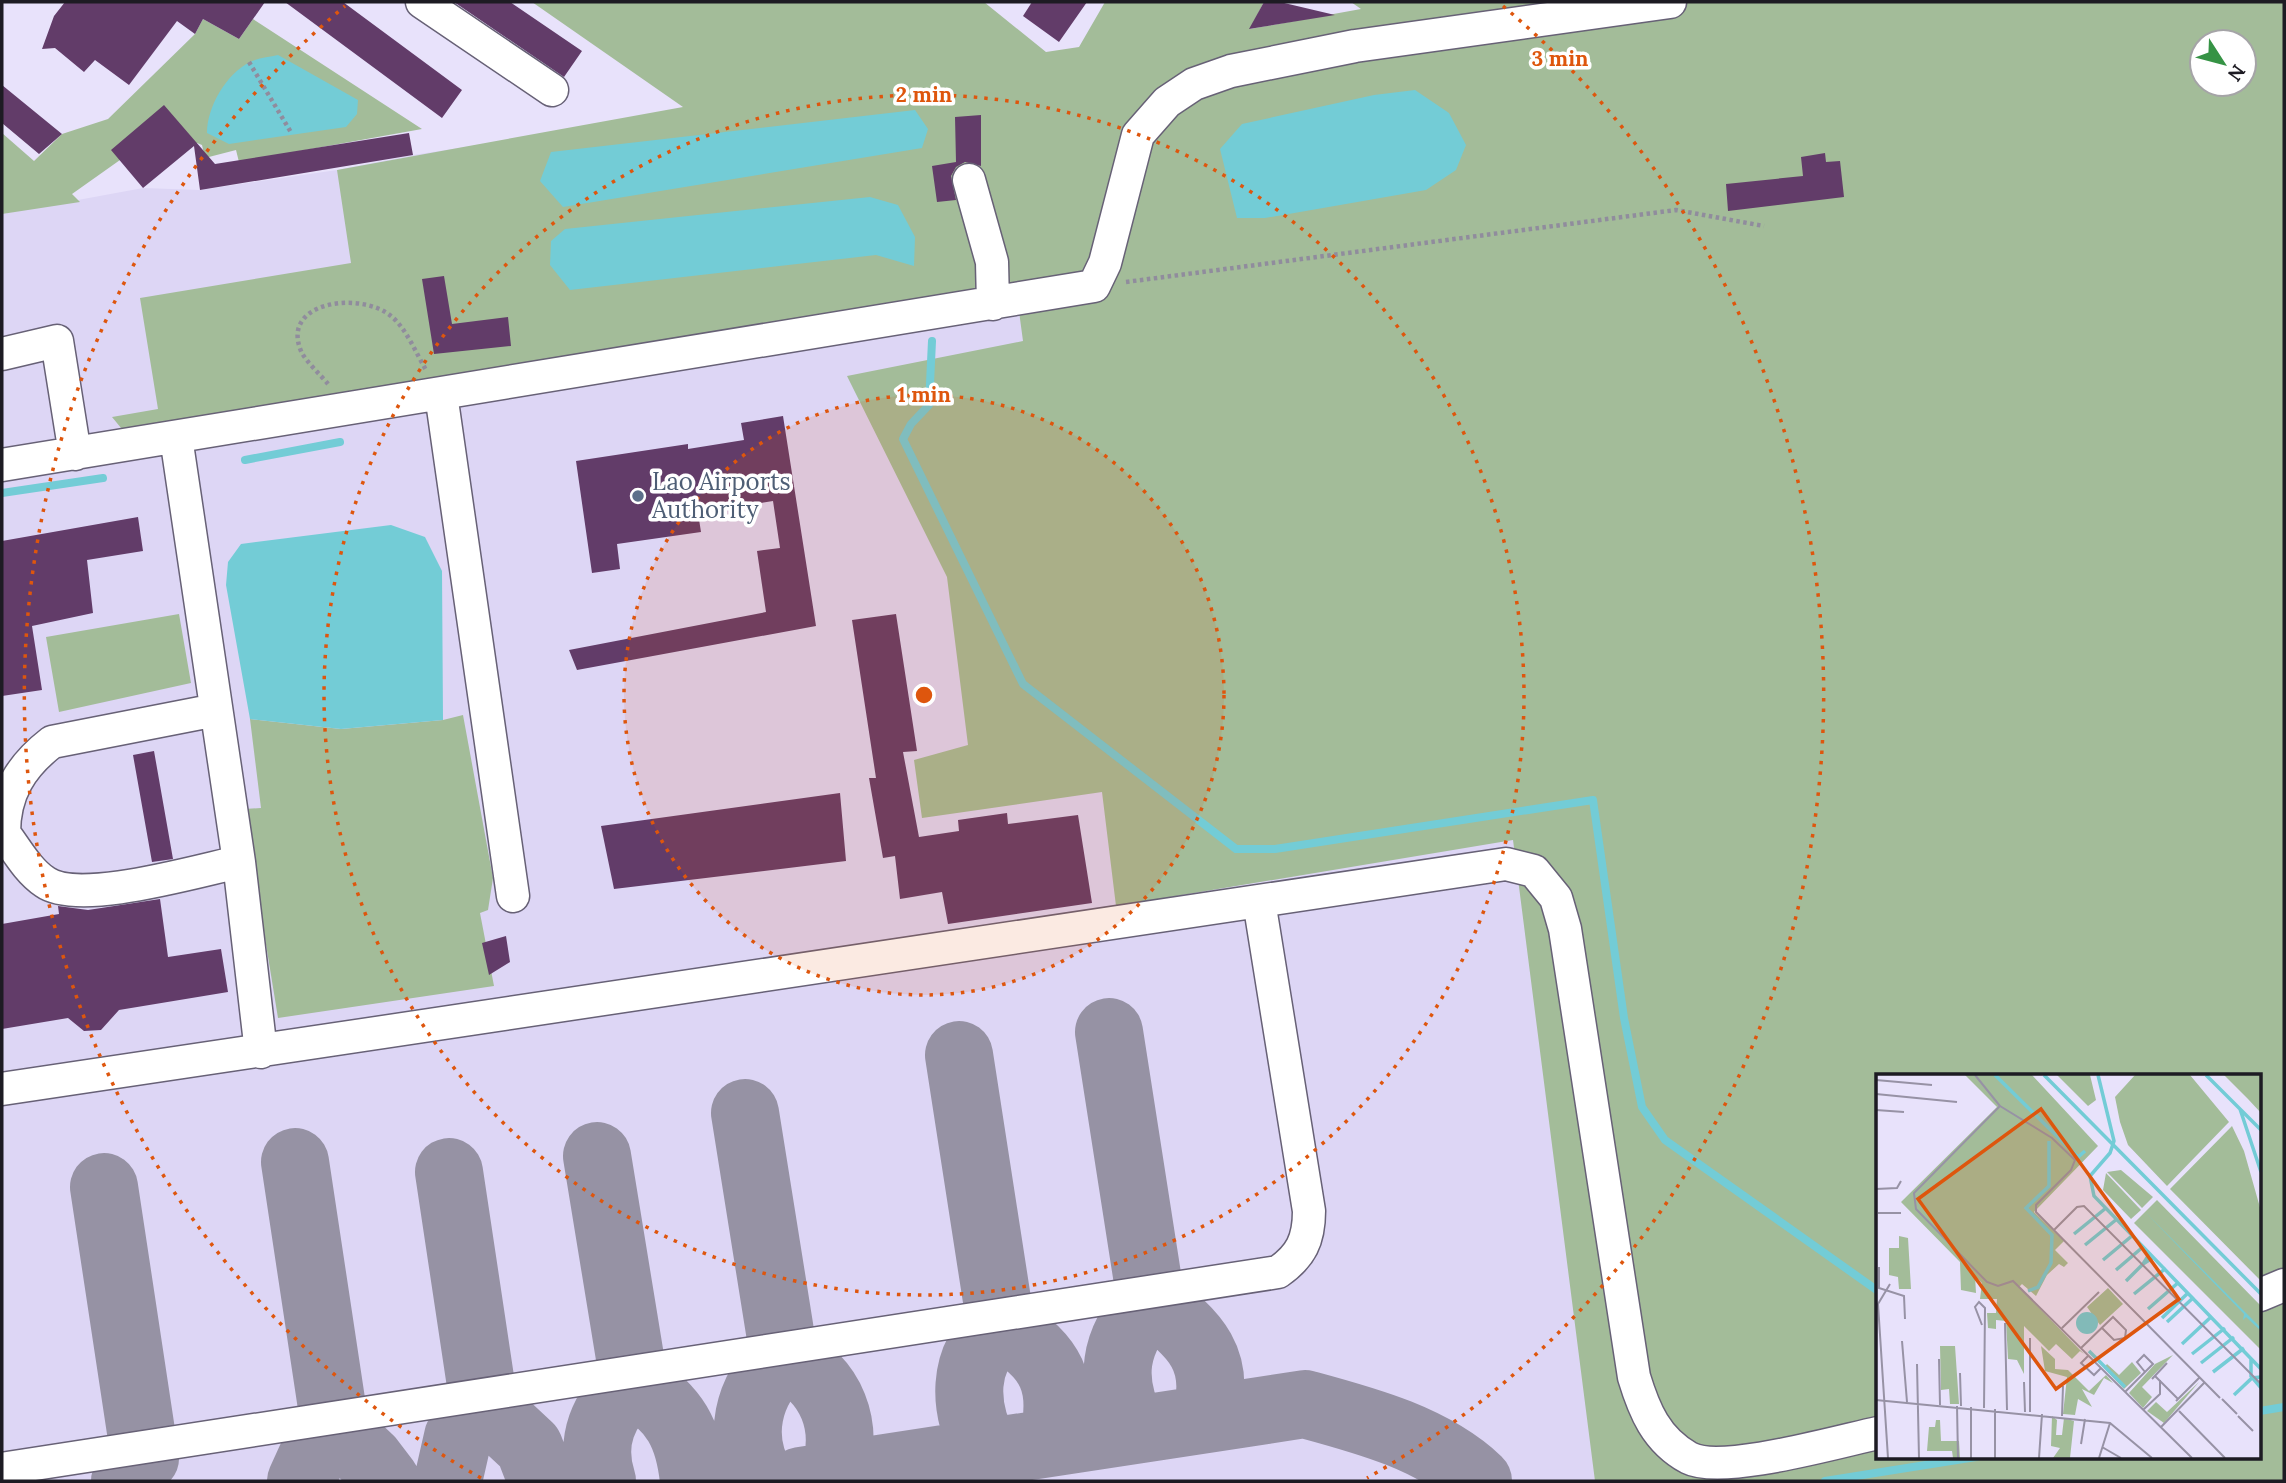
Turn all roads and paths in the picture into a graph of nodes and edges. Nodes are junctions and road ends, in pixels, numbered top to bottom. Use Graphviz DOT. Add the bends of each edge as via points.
graph roads {
  1 [pos="422,2"];
  2 [pos="1670,2"];
  3 [pos="249,62"];
  4 [pos="552,90"];
  5 [pos="292,134"];
  6 [pos="969,180"];
  7 [pos="1764,226"];
  8 [pos="1094,286"];
  9 [pos="993,304"];
  10 [pos="2,354"];
  11 [pos="441,394"];
  12 [pos="348,409"];
  13 [pos="176,437"];
  14 [pos="75,454"];
  15 [pos="2,465"];
  16 [pos="216,710"];
  17 [pos="239,862"];
  18 [pos="513,896"];
  19 [pos="1259,901"];
  20 [pos="261,1052"];
  21 [pos="2,1089"];
  22 [pos="2284,1285"];
  23 [pos="2262,1294"];
  24 [pos="1876,1433"];
  25 [pos="2,1469"];
  1 -- 4 [label="street"];
  2 -- 8 [label="street" via="1356,46 1231,71 1194,84 1167,102 1138,135 1108,253"];
  3 -- 5 [label="path"];
  6 -- 9 [label="street" via="992,262"];
  7 -- 8 [label="path" via="1676,210"];
  8 -- 9 [label="street"];
  9 -- 11 [label="street"];
  10 -- 14 [label="street" via="57,341"];
  11 -- 12 [label="street"];
  11 -- 12 [label="path" via="393,317 371,303 345,301 317,309 303,319 299,332 301,351"];
  11 -- 18 [label="street"];
  12 -- 13 [label="street"];
  13 -- 14 [label="street"];
  13 -- 16 [label="street"];
  14 -- 15 [label="street"];
  16 -- 17 [label="street"];
  16 -- 17 [label="street" via="52,743 15,781 7,800 4,833 45,882 65,892 100,891"];
  17 -- 20 [label="street"];
  19 -- 20 [label="street"];
  19 -- 24 [label="street" via="1506,864 1534,871 1556,898 1565,929 1634,1377 1646,1416 1665,1440 1691,1459 1722,1462 1763,1458"];
  19 -- 25 [label="street" via="1309,1211 1304,1246 1278,1272"];
  20 -- 21 [label="street"];
  22 -- 23 [label="street"];
}
